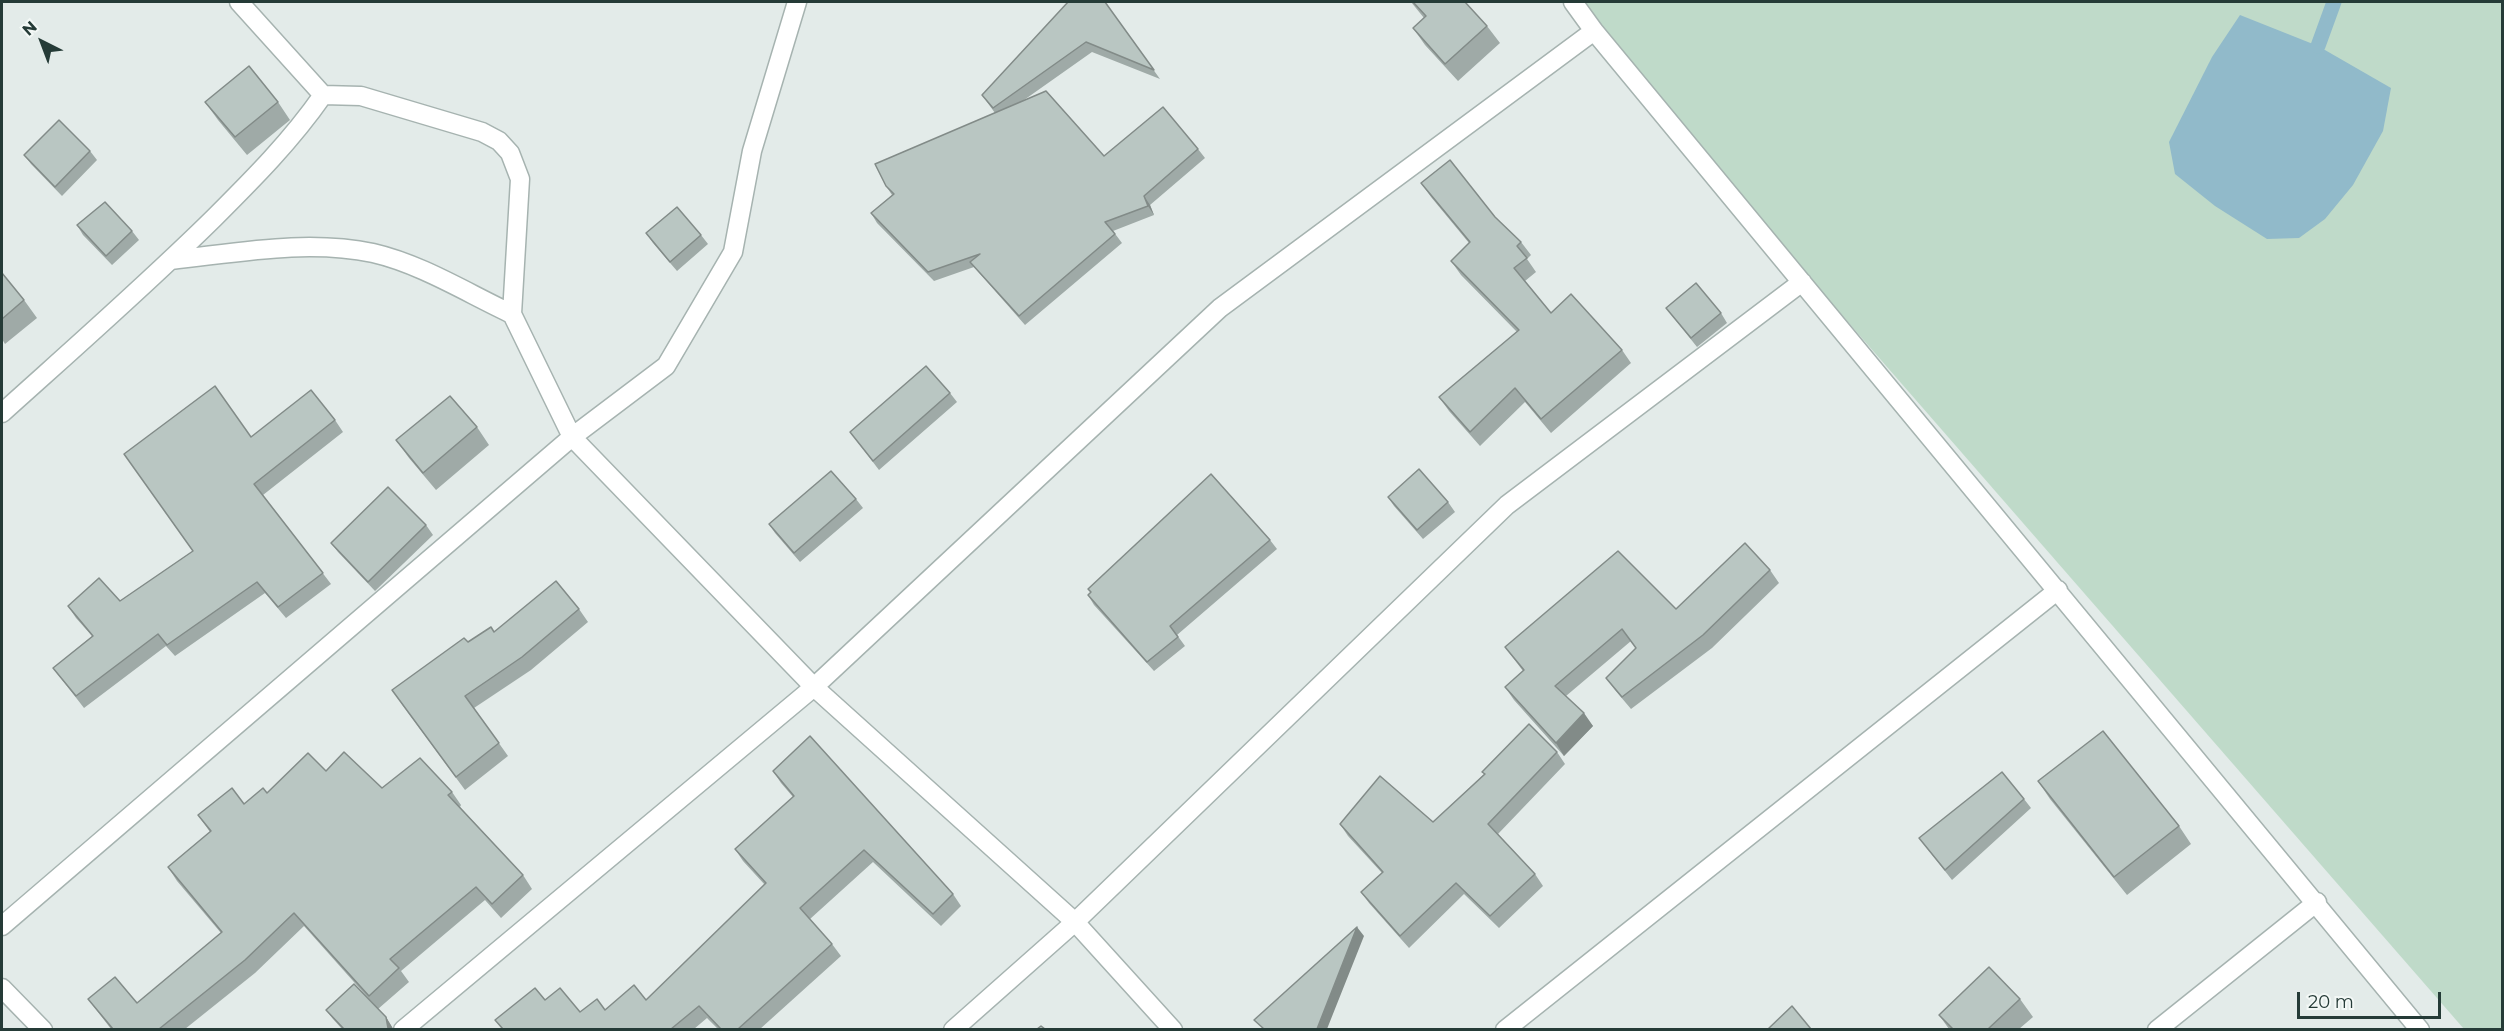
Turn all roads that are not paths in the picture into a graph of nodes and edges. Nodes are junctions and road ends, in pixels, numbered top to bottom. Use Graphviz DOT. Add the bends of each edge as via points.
graph roads {
  1 [pos="238,2"];
  2 [pos="797,2"];
  3 [pos="1573,2"];
  4 [pos="1594,31"];
  5 [pos="323,95"];
  6 [pos="171,260"];
  7 [pos="1802,282"];
  8 [pos="512,314"];
  9 [pos="2,413"];
  10 [pos="572,436"];
  11 [pos="2058,590"];
  12 [pos="814,687"];
  13 [pos="2317,902"];
  14 [pos="1075,922"];
  15 [pos="2,926"];
  16 [pos="2,988"];
  17 [pos="43,1029"];
  18 [pos="403,1029"];
  19 [pos="952,1029"];
  20 [pos="1173,1029"];
  21 [pos="1505,1029"];
  22 [pos="2157,1029"];
  23 [pos="2420,1029"];
  1 -- 5 [label="street"];
  2 -- 10 [label="street" via="752,151 733,252 666,366"];
  3 -- 4 [label="street"];
  4 -- 7 [label="street"];
  4 -- 12 [label="street" via="1220,308"];
  5 -- 6 [label="street" via="293,138"];
  5 -- 8 [label="street" via="361,96 459,124 499,141 510,153 520,179"];
  6 -- 8 [label="street" via="292,246 372,253 412,266"];
  6 -- 9 [label="street"];
  7 -- 11 [label="street"];
  7 -- 14 [label="street" via="1507,506"];
  8 -- 10 [label="street"];
  10 -- 12 [label="street"];
  10 -- 15 [label="street"];
  11 -- 13 [label="street"];
  11 -- 21 [label="street"];
  12 -- 14 [label="street"];
  12 -- 18 [label="street"];
  13 -- 22 [label="street"];
  13 -- 23 [label="street"];
  14 -- 19 [label="street"];
  14 -- 20 [label="street"];
  16 -- 17 [label="street"];
}
